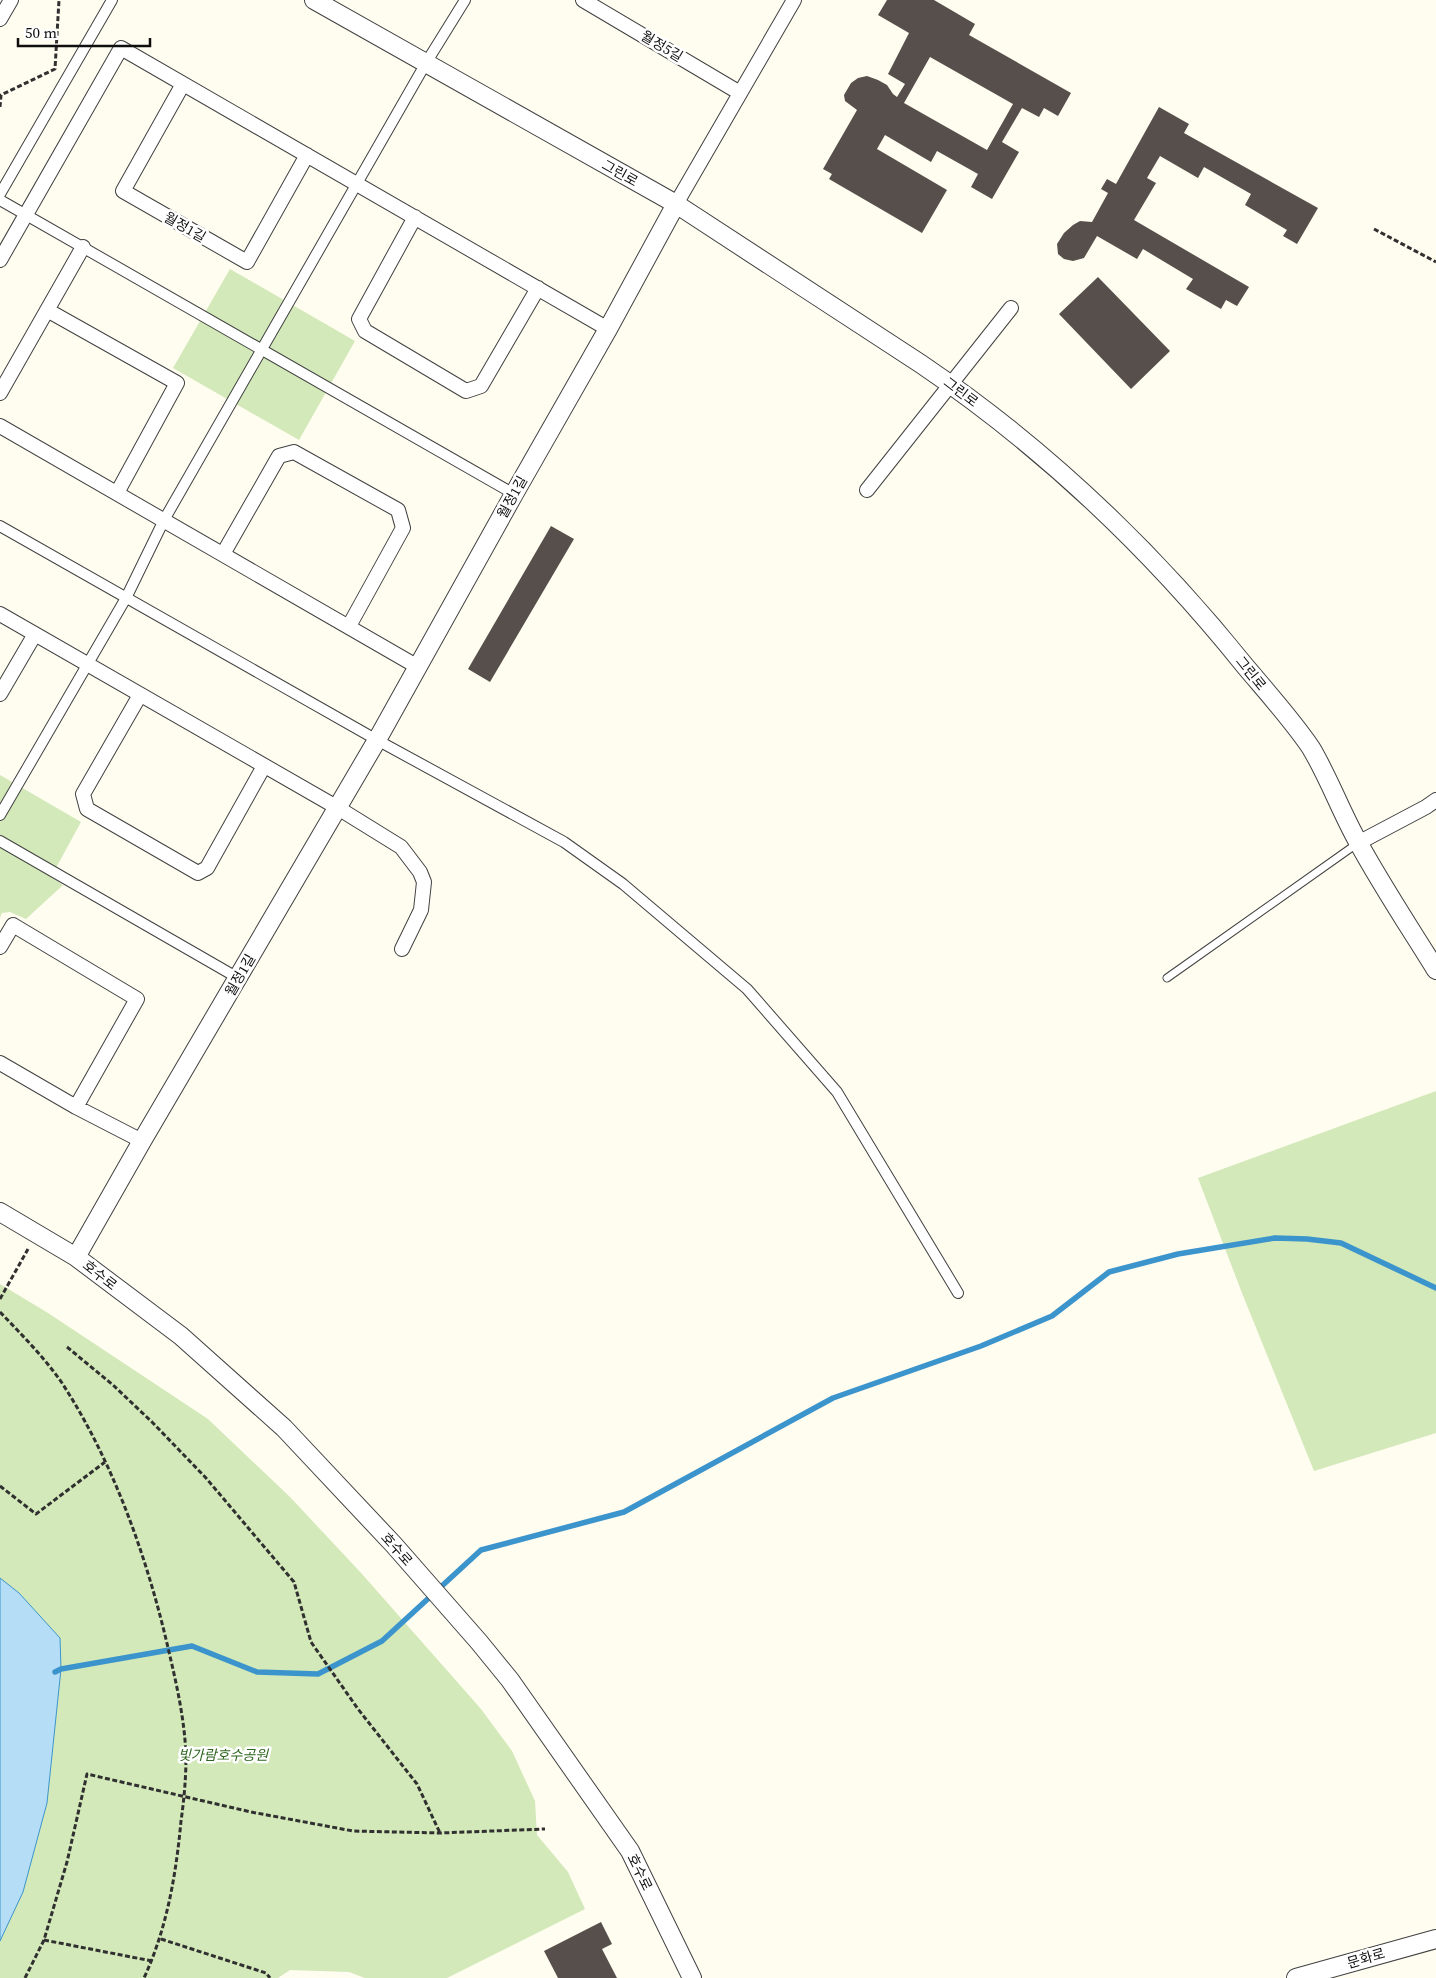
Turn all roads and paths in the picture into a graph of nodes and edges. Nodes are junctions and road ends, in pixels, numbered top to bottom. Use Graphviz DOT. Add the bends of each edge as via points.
graph roads {
  1 [pos="11,0"];
  2 [pos="59,0"];
  3 [pos="112,0"];
  4 [pos="314,0"];
  5 [pos="465,0"];
  6 [pos="583,0"];
  7 [pos="794,0"];
  8 [pos="0,19"];
  9 [pos="426,63"];
  10 [pos="183,84"];
  11 [pos="740,93"];
  12 [pos="0,106"];
  13 [pos="307,155"];
  14 [pos="357,184"];
  15 [pos="0,194"];
  16 [pos="0,200"];
  17 [pos="676,204"];
  18 [pos="26,215"];
  19 [pos="415,217"];
  20 [pos="1374,229"];
  21 [pos="83,247"];
  22 [pos="0,260"];
  23 [pos="1436,262"];
  24 [pos="538,288"];
  25 [pos="1011,308"];
  26 [pos="47,310"];
  27 [pos="608,329"];
  28 [pos="262,350"];
  29 [pos="950,384"];
  30 [pos="0,393"];
  31 [pos="0,426"];
  32 [pos="867,490"];
  33 [pos="117,493"];
  34 [pos="514,494"];
  35 [pos="164,520"];
  36 [pos="0,526"];
  37 [pos="223,554"];
  38 [pos="126,598"];
  39 [pos="0,614"];
  40 [pos="349,626"];
  41 [pos="35,634"];
  42 [pos="88,664"];
  43 [pos="418,668"];
  44 [pos="0,694"];
  45 [pos="140,695"];
  46 [pos="377,740"];
  47 [pos="264,766"];
  48 [pos="1436,800"];
  49 [pos="338,808"];
  50 [pos="0,815"];
  51 [pos="0,841"];
  52 [pos="1358,843"];
  53 [pos="0,947"];
  54 [pos="402,949"];
  55 [pos="1436,970"];
  56 [pos="238,978"];
  57 [pos="1167,978"];
  58 [pos="0,1063"];
  59 [pos="76,1107"];
  60 [pos="142,1141"];
  61 [pos="0,1212"];
  62 [pos="36,1233"];
  63 [pos="76,1257"];
  64 [pos="958,1293"];
  65 [pos="0,1299"];
  66 [pos="0,1312"];
  67 [pos="67,1347"];
  68 [pos="105,1462"];
  69 [pos="0,1486"];
  70 [pos="184,1796"];
  71 [pos="545,1829"];
  72 [pos="440,1833"];
  73 [pos="1436,1938"];
  74 [pos="161,1939"];
  75 [pos="44,1940"];
  76 [pos="152,1961"];
  77 [pos="26,1978"];
  78 [pos="144,1978"];
  79 [pos="270,1978"];
  80 [pos="692,1978"];
  81 [pos="1296,1978"];
  1 -- 8 [label="street"];
  2 -- 12 [label="path" via="55,69 1,95"];
  3 -- 15 [label="street"];
  4 -- 9 [label="street, 그린로"];
  5 -- 9 [label="street"];
  6 -- 11 [label="street, 월정5길"];
  7 -- 11 [label="street"];
  9 -- 14 [label="street"];
  9 -- 17 [label="street, 그린로"];
  10 -- 13 [label="street"];
  10 -- 13 [label="street, 월정1길" via="123,192 247,262"];
  10 -- 18 [label="street" via="122,48"];
  11 -- 17 [label="street"];
  13 -- 14 [label="street"];
  14 -- 19 [label="street"];
  14 -- 28 [label="street"];
  16 -- 18 [label="street"];
  17 -- 27 [label="street, 월정1길"];
  17 -- 29 [label="street, 그린로"];
  18 -- 21 [label="street"];
  18 -- 22 [label="street"];
  19 -- 24 [label="street"];
  19 -- 24 [label="street" via="359,320 365,331 466,391 482,386"];
  20 -- 23 [label="path"];
  21 -- 26 [label="street"];
  21 -- 28 [label="street"];
  24 -- 27 [label="street"];
  25 -- 29 [label="street"];
  26 -- 30 [label="street"];
  26 -- 33 [label="street" via="177,383"];
  27 -- 34 [label="street, 월정1길"];
  28 -- 34 [label="street"];
  28 -- 35 [label="street"];
  29 -- 32 [label="street"];
  29 -- 52 [label="street, 그린로" via="1027,443 1112,518 1208,620 1311,748"];
  31 -- 33 [label="street"];
  33 -- 35 [label="street"];
  34 -- 43 [label="street, 월정1길"];
  35 -- 37 [label="street"];
  35 -- 38 [label="street"];
  36 -- 38 [label="street"];
  37 -- 40 [label="street"];
  37 -- 40 [label="street" via="279,456 294,452 398,510 403,528"];
  38 -- 42 [label="street"];
  38 -- 46 [label="street"];
  39 -- 41 [label="street"];
  40 -- 43 [label="street"];
  41 -- 42 [label="street"];
  41 -- 44 [label="street"];
  42 -- 45 [label="street"];
  42 -- 50 [label="street"];
  43 -- 46 [label="street, 월정1길"];
  45 -- 47 [label="street"];
  45 -- 47 [label="street" via="84,794 87,808 198,873 207,868"];
  46 -- 49 [label="street, 월정1길"];
  46 -- 64 [label="street" via="564,842 623,884 747,990 837,1092"];
  47 -- 49 [label="street"];
  48 -- 52 [label="street"];
  49 -- 54 [label="street" via="401,847 420,872 424,882 421,910"];
  49 -- 56 [label="street, 월정1길"];
  51 -- 56 [label="street"];
  52 -- 55 [label="street, 그린로"];
  52 -- 57 [label="lane"];
  53 -- 59 [label="street" via="13,925 137,999"];
  56 -- 60 [label="street, 월정1길"];
  58 -- 59 [label="street"];
  59 -- 60 [label="street"];
  60 -- 63 [label="street, 월정1길"];
  61 -- 62 [label="street, 호수로"];
  62 -- 63 [label="street, 호수로"];
  62 -- 65 [label="path"];
  63 -- 80 [label="street, 호수로" via="181,1336 277,1422 394,1544 479,1642 510,1680 630,1851"];
  66 -- 68 [label="path" via="38,1351 62,1383"];
  67 -- 72 [label="path" via="153,1423 206,1478 294,1582 312,1642 358,1710 417,1784"];
  68 -- 69 [label="path" via="36,1514"];
  68 -- 70 [label="path" via="138,1540 158,1603 178,1688 186,1756"];
  70 -- 72 [label="path" via="353,1831"];
  70 -- 74 [label="path" via="178,1856"];
  70 -- 75 [label="path" via="87,1774 67,1862"];
  71 -- 72 [label="path"];
  73 -- 81 [label="street, 문화로"];
  74 -- 76 [label="path"];
  74 -- 79 [label="path" via="266,1973"];
  75 -- 76 [label="path"];
  75 -- 77 [label="path"];
  76 -- 78 [label="path"];
}
